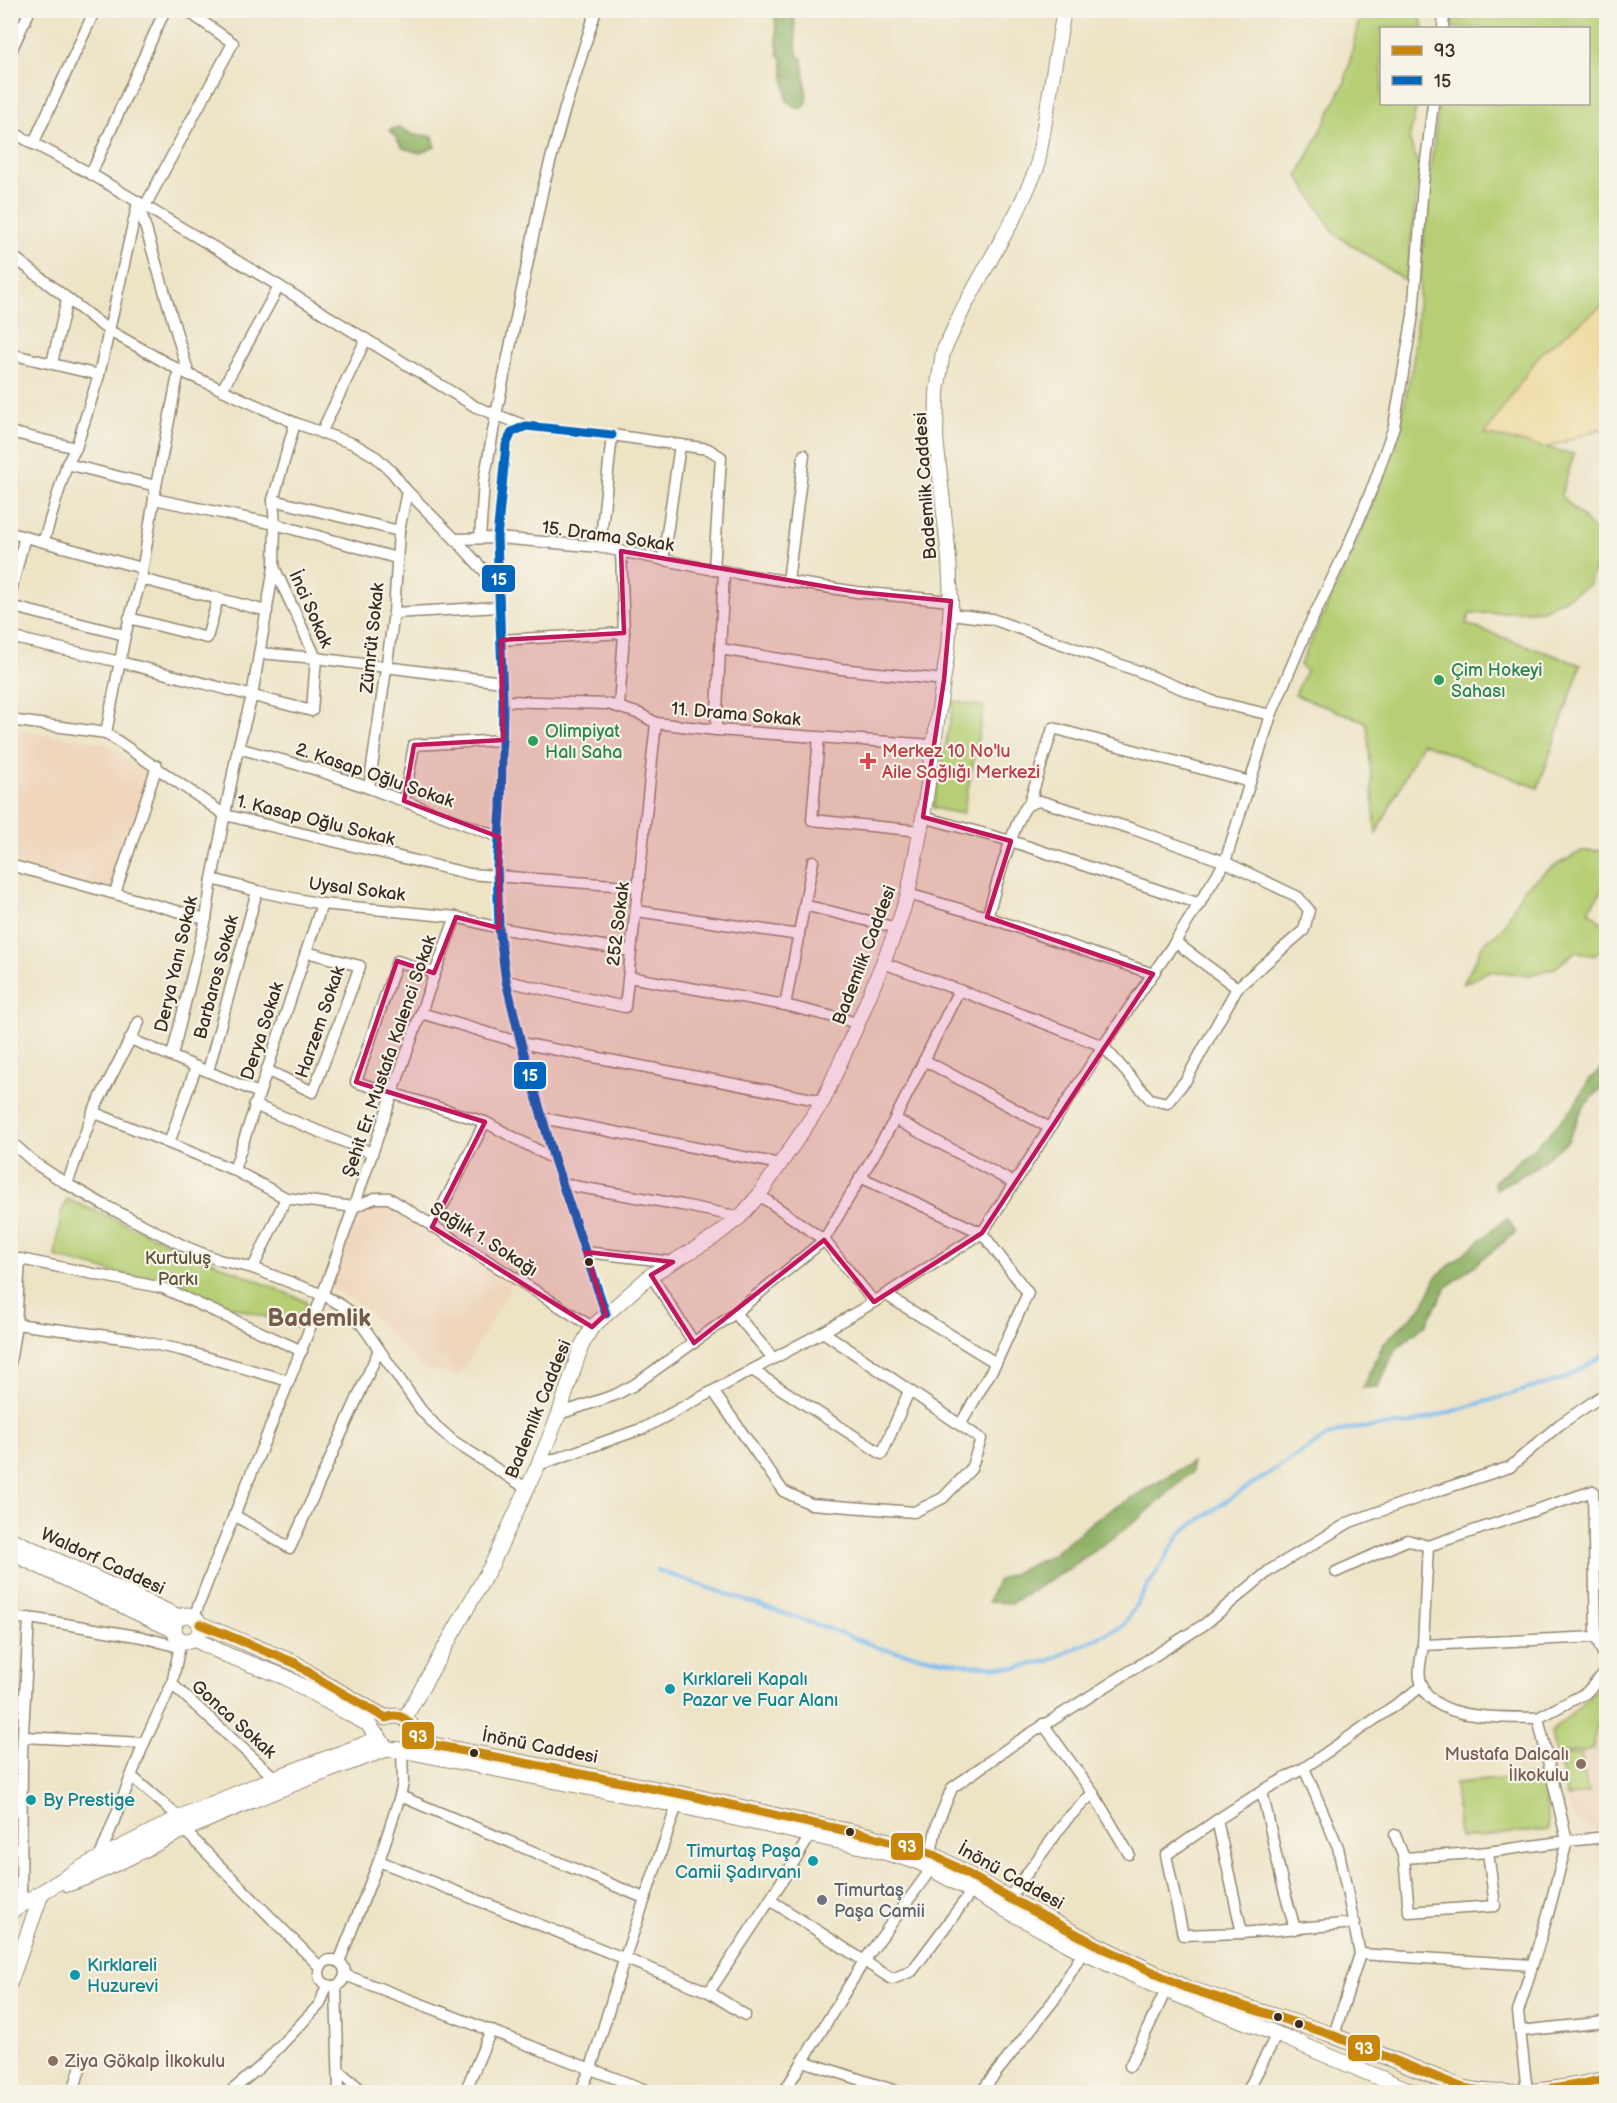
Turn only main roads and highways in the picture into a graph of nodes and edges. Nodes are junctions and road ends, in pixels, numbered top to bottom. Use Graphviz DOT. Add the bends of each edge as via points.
graph roads {
  1 [pos="10,1539"];
  2 [pos="10,1552"];
  3 [pos="186,1631"];
  4 [pos="394,1717"];
  5 [pos="415,1734"];
  6 [pos="389,1745"];
  7 [pos="182,1824"];
  8 [pos="931,1861"];
  9 [pos="42,1893"];
  10 [pos="16,1908"];
  11 [pos="1606,2079"];
  12 [pos="1446,2085"];
  13 [pos="1413,2092"];
  14 [pos="1421,2092"];
  15 [pos="1527,2092"];
  1 -- 3 [label="main road, Waldorf Caddesi"];
  2 -- 3 [label="main road, Waldorf Caddesi"];
  3 -- 4 [label="main road, Waldorf Caddesi" via="295,1663 321,1681"];
  3 -- 6 [label="main road, Waldorf Caddesi" via="227,1655 285,1677 368,1724"];
  4 -- 5 [label="main road" via="411,1724"];
  4 -- 6 [label="main road" via="379,1727"];
  5 -- 6 [label="main road" via="412,1742"];
  5 -- 8 [label="main road, İnönü Caddesi" via="434,1745 867,1835"];
  6 -- 7 [label="main road"];
  6 -- 7 [label="main road" via="363,1745 275,1778"];
  6 -- 8 [label="main road, İnönü Caddesi" via="677,1805 919,1862"];
  7 -- 9 [label="main road" via="99,1859"];
  7 -- 9 [label="main road" via="90,1877"];
  8 -- 12 [label="main road, İnönü Caddesi" via="1184,1987 1334,2035"];
  8 -- 13 [label="main road, İnönü Caddesi" via="972,1892 1083,1952"];
  9 -- 10 [label="main road"];
  11 -- 15 [label="main road, İnönü Caddesi"];
  12 -- 14 [label="main road" via="1429,2080"];
  12 -- 15 [label="main road, İnönü Caddesi" via="1480,2092"];
}
